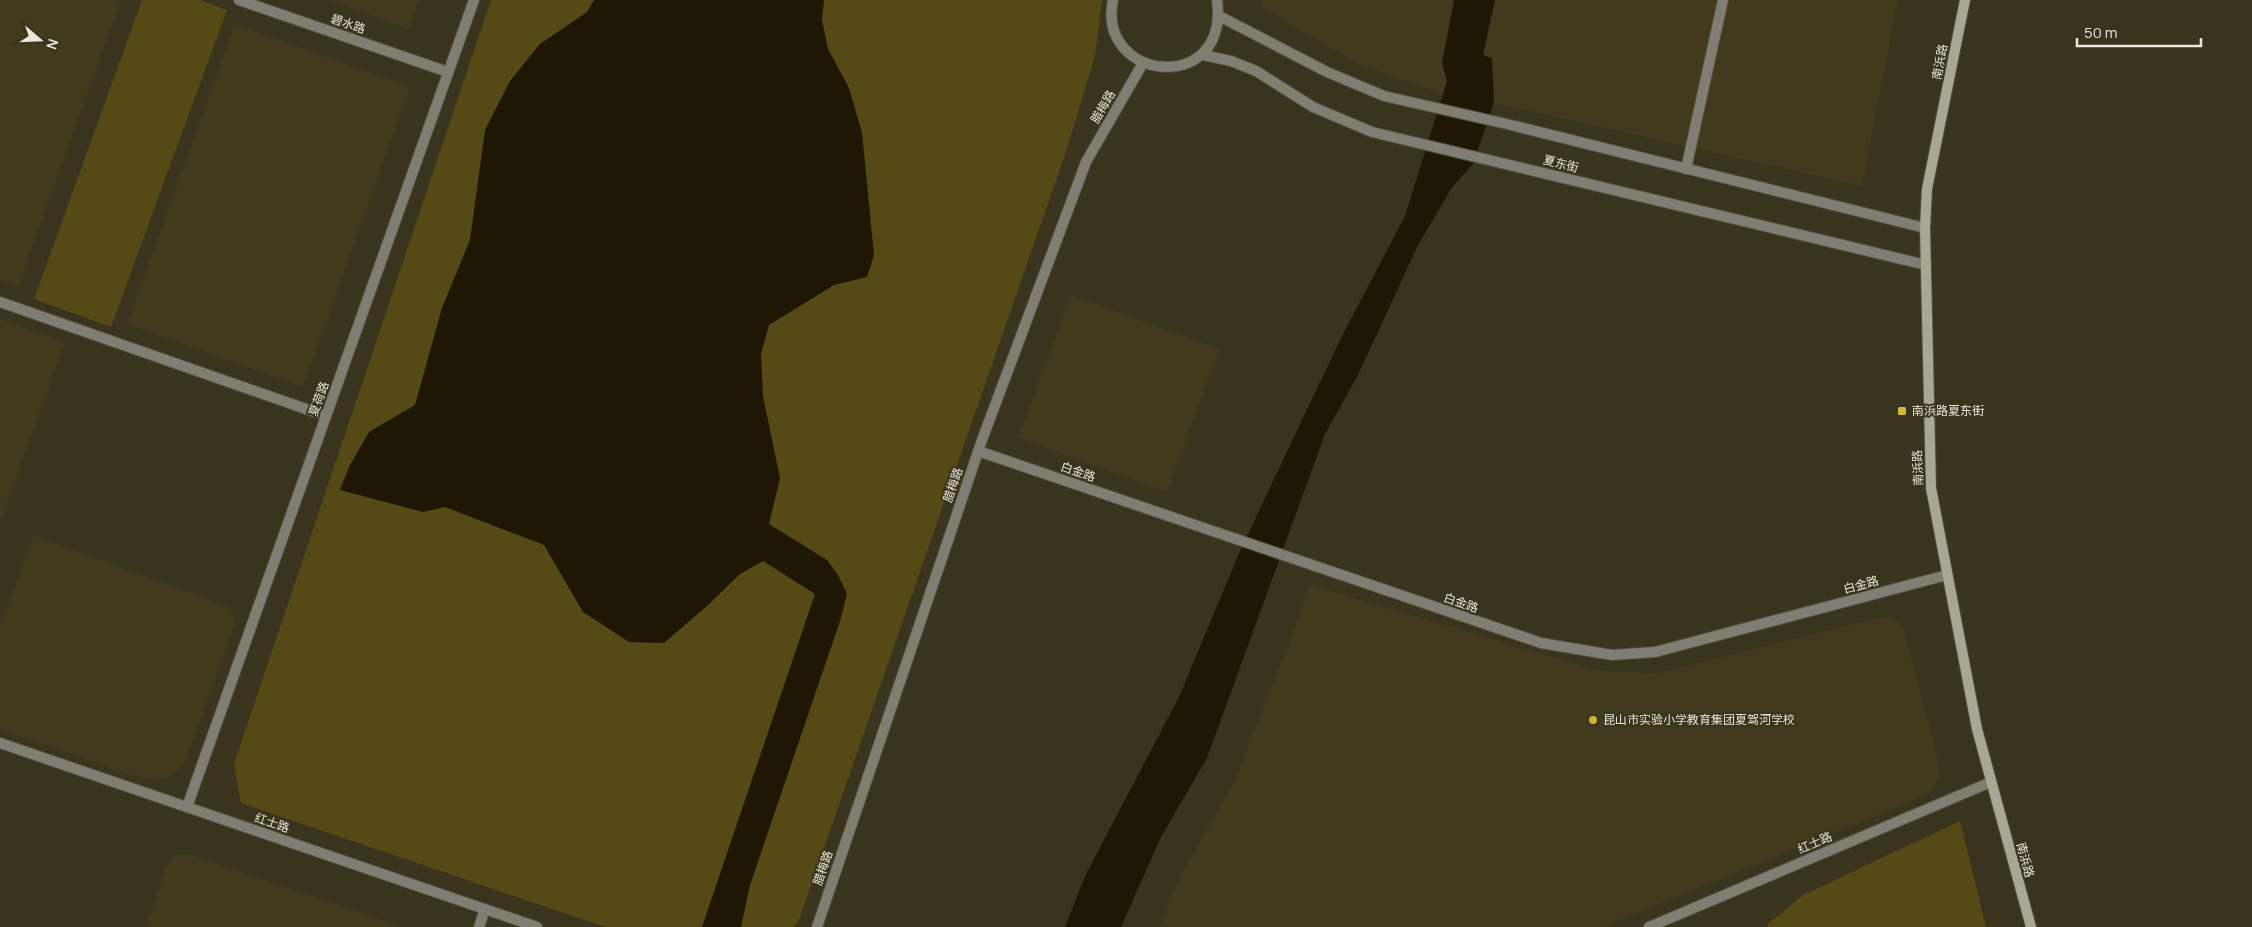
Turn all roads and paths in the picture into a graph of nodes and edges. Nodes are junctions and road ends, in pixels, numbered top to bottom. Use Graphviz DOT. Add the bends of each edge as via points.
graph roads {
  1 [pos="240,0"];
  2 [pos="474,0"];
  3 [pos="1112,0"];
  4 [pos="1217,0"];
  5 [pos="1723,0"];
  6 [pos="1965,0"];
  7 [pos="1220,16"];
  8 [pos="1203,55"];
  9 [pos="1143,63"];
  10 [pos="448,72"];
  11 [pos="1686,169"];
  12 [pos="1925,228"];
  13 [pos="1926,265"];
  14 [pos="0,302"];
  15 [pos="326,416"];
  16 [pos="978,451"];
  17 [pos="1947,575"];
  18 [pos="0,743"];
  19 [pos="1991,782"];
  20 [pos="187,807"];
  21 [pos="486,910"];
  22 [pos="479,927"];
  23 [pos="537,927"];
  24 [pos="817,927"];
  25 [pos="1649,927"];
  26 [pos="2031,927"];
  1 -- 10 [label="street, 碧水路"];
  2 -- 10 [label="street, 夏荷路"];
  3 -- 9 [label="street" via="1110,12 1114,33 1125,51"];
  4 -- 7 [label="street"];
  5 -- 11 [label="street"];
  6 -- 12 [label="main road, 南浜路" via="1927,189"];
  7 -- 8 [label="street" via="1215,37"];
  7 -- 11 [label="street, 夏东街" via="1353,84 1384,96"];
  8 -- 9 [label="street" via="1163,68"];
  8 -- 13 [label="street, 夏东街" via="1256,71 1285,91 1372,132"];
  9 -- 16 [label="street, 腊梅路" via="1086,162"];
  10 -- 15 [label="street, 夏荷路"];
  11 -- 12 [label="street, 夏东街"];
  12 -- 13 [label="main road, 南浜路"];
  13 -- 17 [label="main road, 南浜路" via="1931,488"];
  14 -- 15 [label="street"];
  15 -- 20 [label="street, 夏荷路"];
  16 -- 17 [label="street, 白金路" via="1541,643 1612,655 1655,652"];
  16 -- 24 [label="street, 腊梅路"];
  17 -- 19 [label="main road, 南浜路" via="1977,729"];
  18 -- 20 [label="street, 红士路"];
  19 -- 25 [label="street, 红士路"];
  19 -- 26 [label="main road, 南浜路"];
  20 -- 21 [label="street, 红士路"];
  21 -- 22 [label="street"];
  21 -- 23 [label="street, 红士路"];
}
